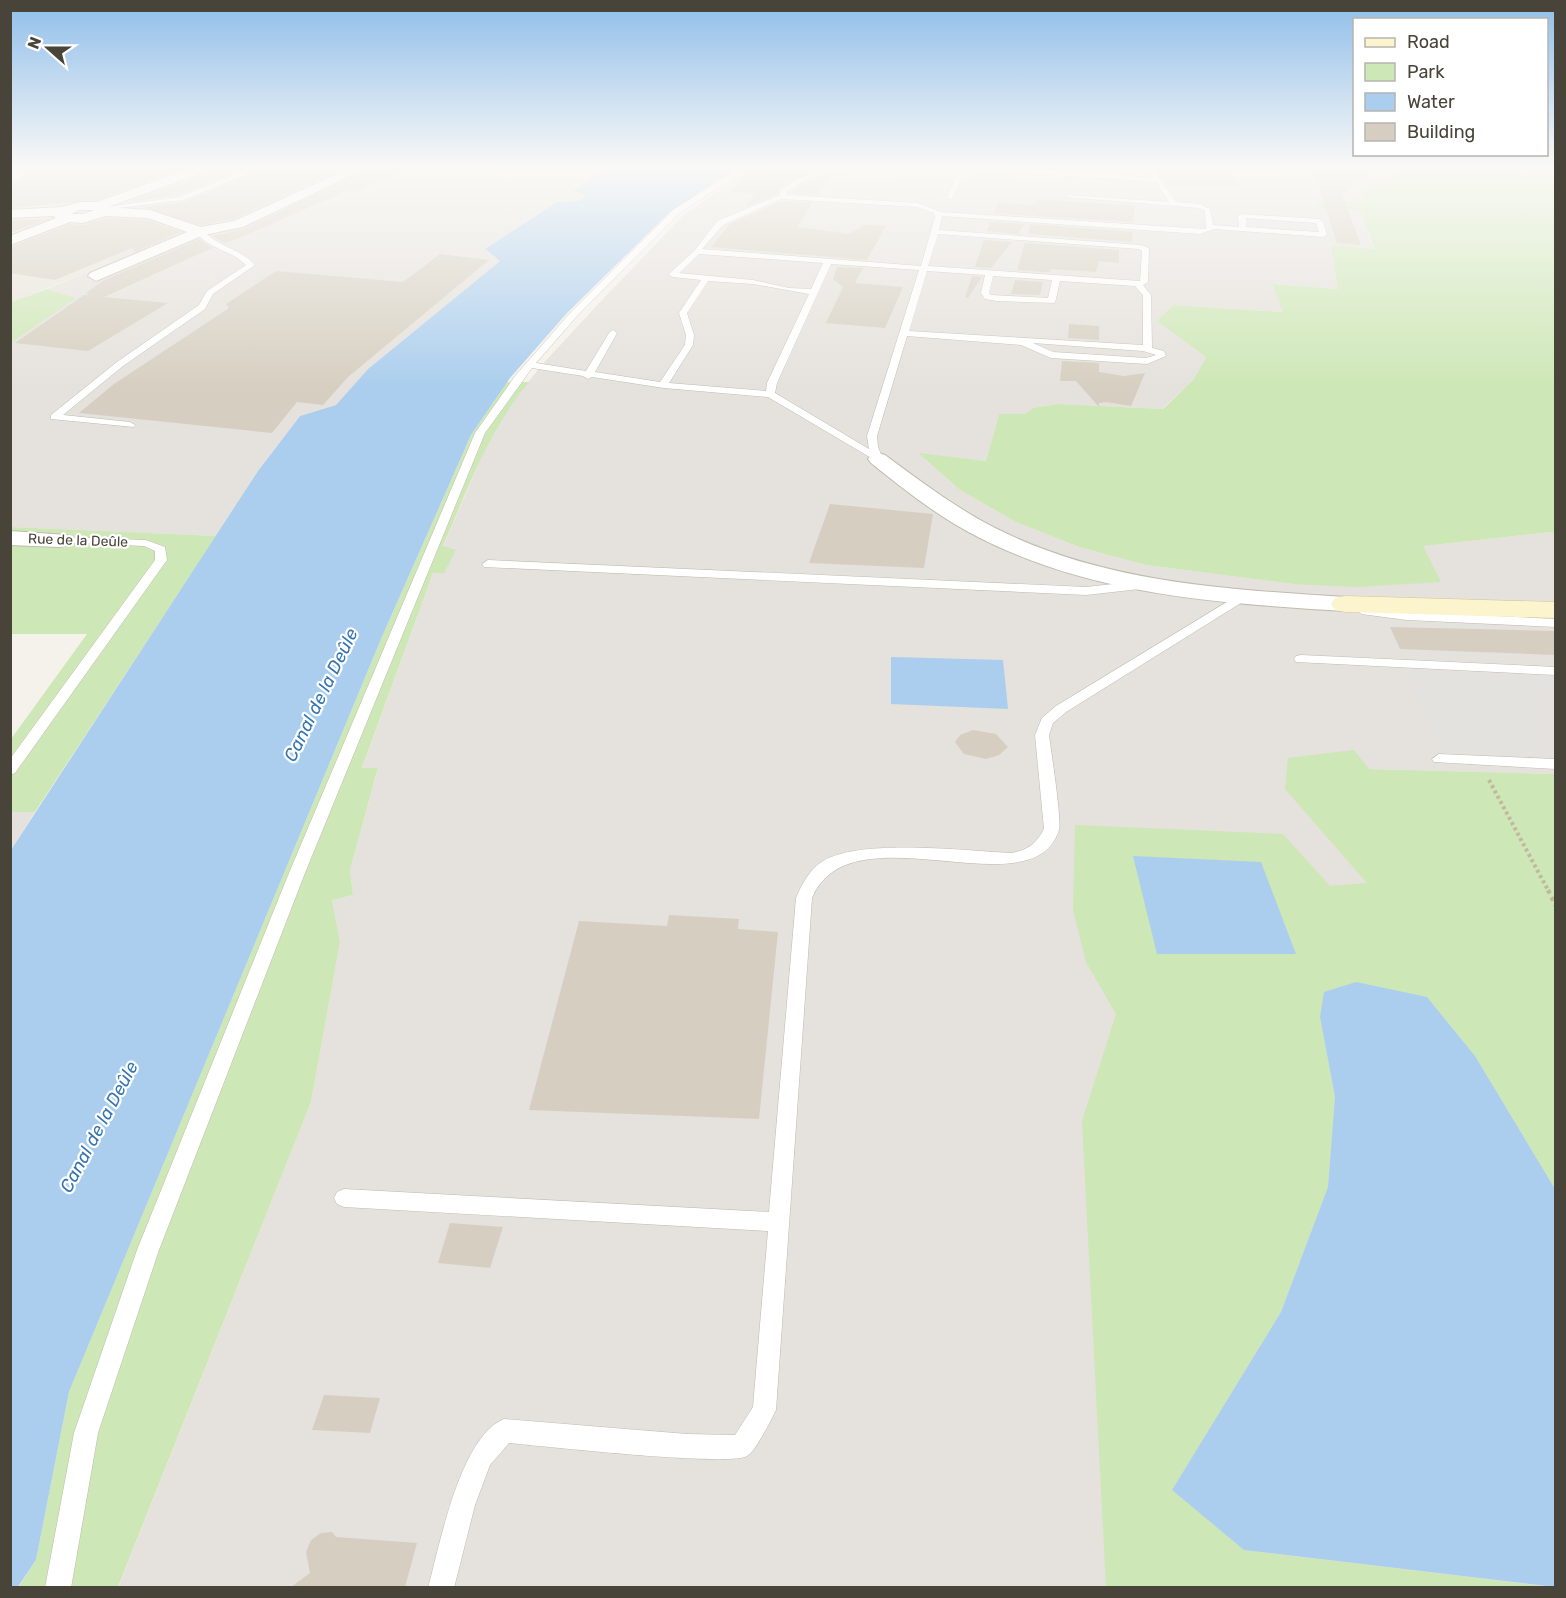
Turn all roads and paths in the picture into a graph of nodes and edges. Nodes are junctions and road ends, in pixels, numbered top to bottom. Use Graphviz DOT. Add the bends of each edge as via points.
graph roads {
  1 [pos="182,240"];
  2 [pos="208,240"];
  3 [pos="648,240"];
  4 [pos="706,240"];
  5 [pos="933,240"];
  6 [pos="1039,240"];
  7 [pos="700,252"];
  8 [pos="829,261"];
  9 [pos="925,268"];
  10 [pos="990,273"];
  11 [pos="96,276"];
  12 [pos="706,278"];
  13 [pos="1056,278"];
  14 [pos="1137,284"];
  15 [pos="813,292"];
  16 [pos="613,333"];
  17 [pos="904,333"];
  18 [pos="1023,342"];
  19 [pos="1148,349"];
  20 [pos="529,365"];
  21 [pos="588,376"];
  22 [pos="664,383"];
  23 [pos="771,394"];
  24 [pos="130,425"];
  25 [pos="878,459"];
  26 [pos="10,538"];
  27 [pos="59,540"];
  28 [pos="488,564"];
  29 [pos="1140,585"];
  30 [pos="1240,598"];
  31 [pos="1308,601"];
  32 [pos="1346,604"];
  33 [pos="1555,614"];
  34 [pos="1301,659"];
  35 [pos="1556,671"];
  36 [pos="1439,759"];
  37 [pos="1478,760"];
  38 [pos="1556,764"];
  39 [pos="10,770"];
  40 [pos="1556,906"];
  41 [pos="344,1198"];
  42 [pos="780,1222"];
  43 [pos="58,1587"];
  44 [pos="441,1587"];
  1 -- 11 [label="street"];
  2 -- 24 [label="lane" via="243,255 251,265 210,293 202,307 120,364 54,417"];
  3 -- 20 [label="lane"];
  4 -- 7 [label="lane" via="698,249"];
  5 -- 9 [label="lane"];
  6 -- 14 [label="lane" via="1141,247 1146,250 1144,282"];
  7 -- 8 [label="lane"];
  7 -- 12 [label="lane" via="673,275"];
  8 -- 9 [label="lane"];
  8 -- 15 [label="lane"];
  9 -- 10 [label="lane"];
  9 -- 17 [label="lane"];
  10 -- 13 [label="lane"];
  10 -- 13 [label="lane" via="985,293 997,299 1052,301"];
  12 -- 15 [label="lane"];
  12 -- 22 [label="lane" via="683,314 689,345"];
  13 -- 14 [label="lane"];
  14 -- 19 [label="lane" via="1147,295"];
  15 -- 23 [label="lane"];
  16 -- 21 [label="lane"];
  17 -- 18 [label="lane"];
  17 -- 25 [label="lane" via="872,436"];
  18 -- 19 [label="lane"];
  18 -- 19 [label="lane" via="1051,355 1147,361 1161,356"];
  20 -- 21 [label="lane"];
  20 -- 43 [label="lane" via="480,433 297,873 148,1250 86,1433"];
  21 -- 23 [label="lane"];
  23 -- 25 [label="lane"];
  25 -- 29 [label="street" via="930,499 987,534 1078,570"];
  26 -- 27 [label="street, Rue de la Deûle"];
  27 -- 39 [label="lane, Rue de la Deûle" via="146,543 161,549 161,560"];
  28 -- 29 [label="lane" via="1086,591"];
  29 -- 30 [label="street"];
  30 -- 31 [label="street"];
  30 -- 42 [label="lane" via="1047,721 1042,754 1052,829 1042,846 1031,854 1012,858 866,853 844,858 810,880 804,898"];
  31 -- 32 [label="street"];
  31 -- 33 [label="lane" via="1407,616"];
  32 -- 33 [label="street"];
  34 -- 35 [label="lane"];
  36 -- 37 [label="lane"];
  37 -- 38 [label="lane"];
  37 -- 40 [label="path"];
  41 -- 42 [label="lane"];
  42 -- 44 [label="lane" via="764,1410 741,1447 504,1431 481,1457 463,1505"];
}
